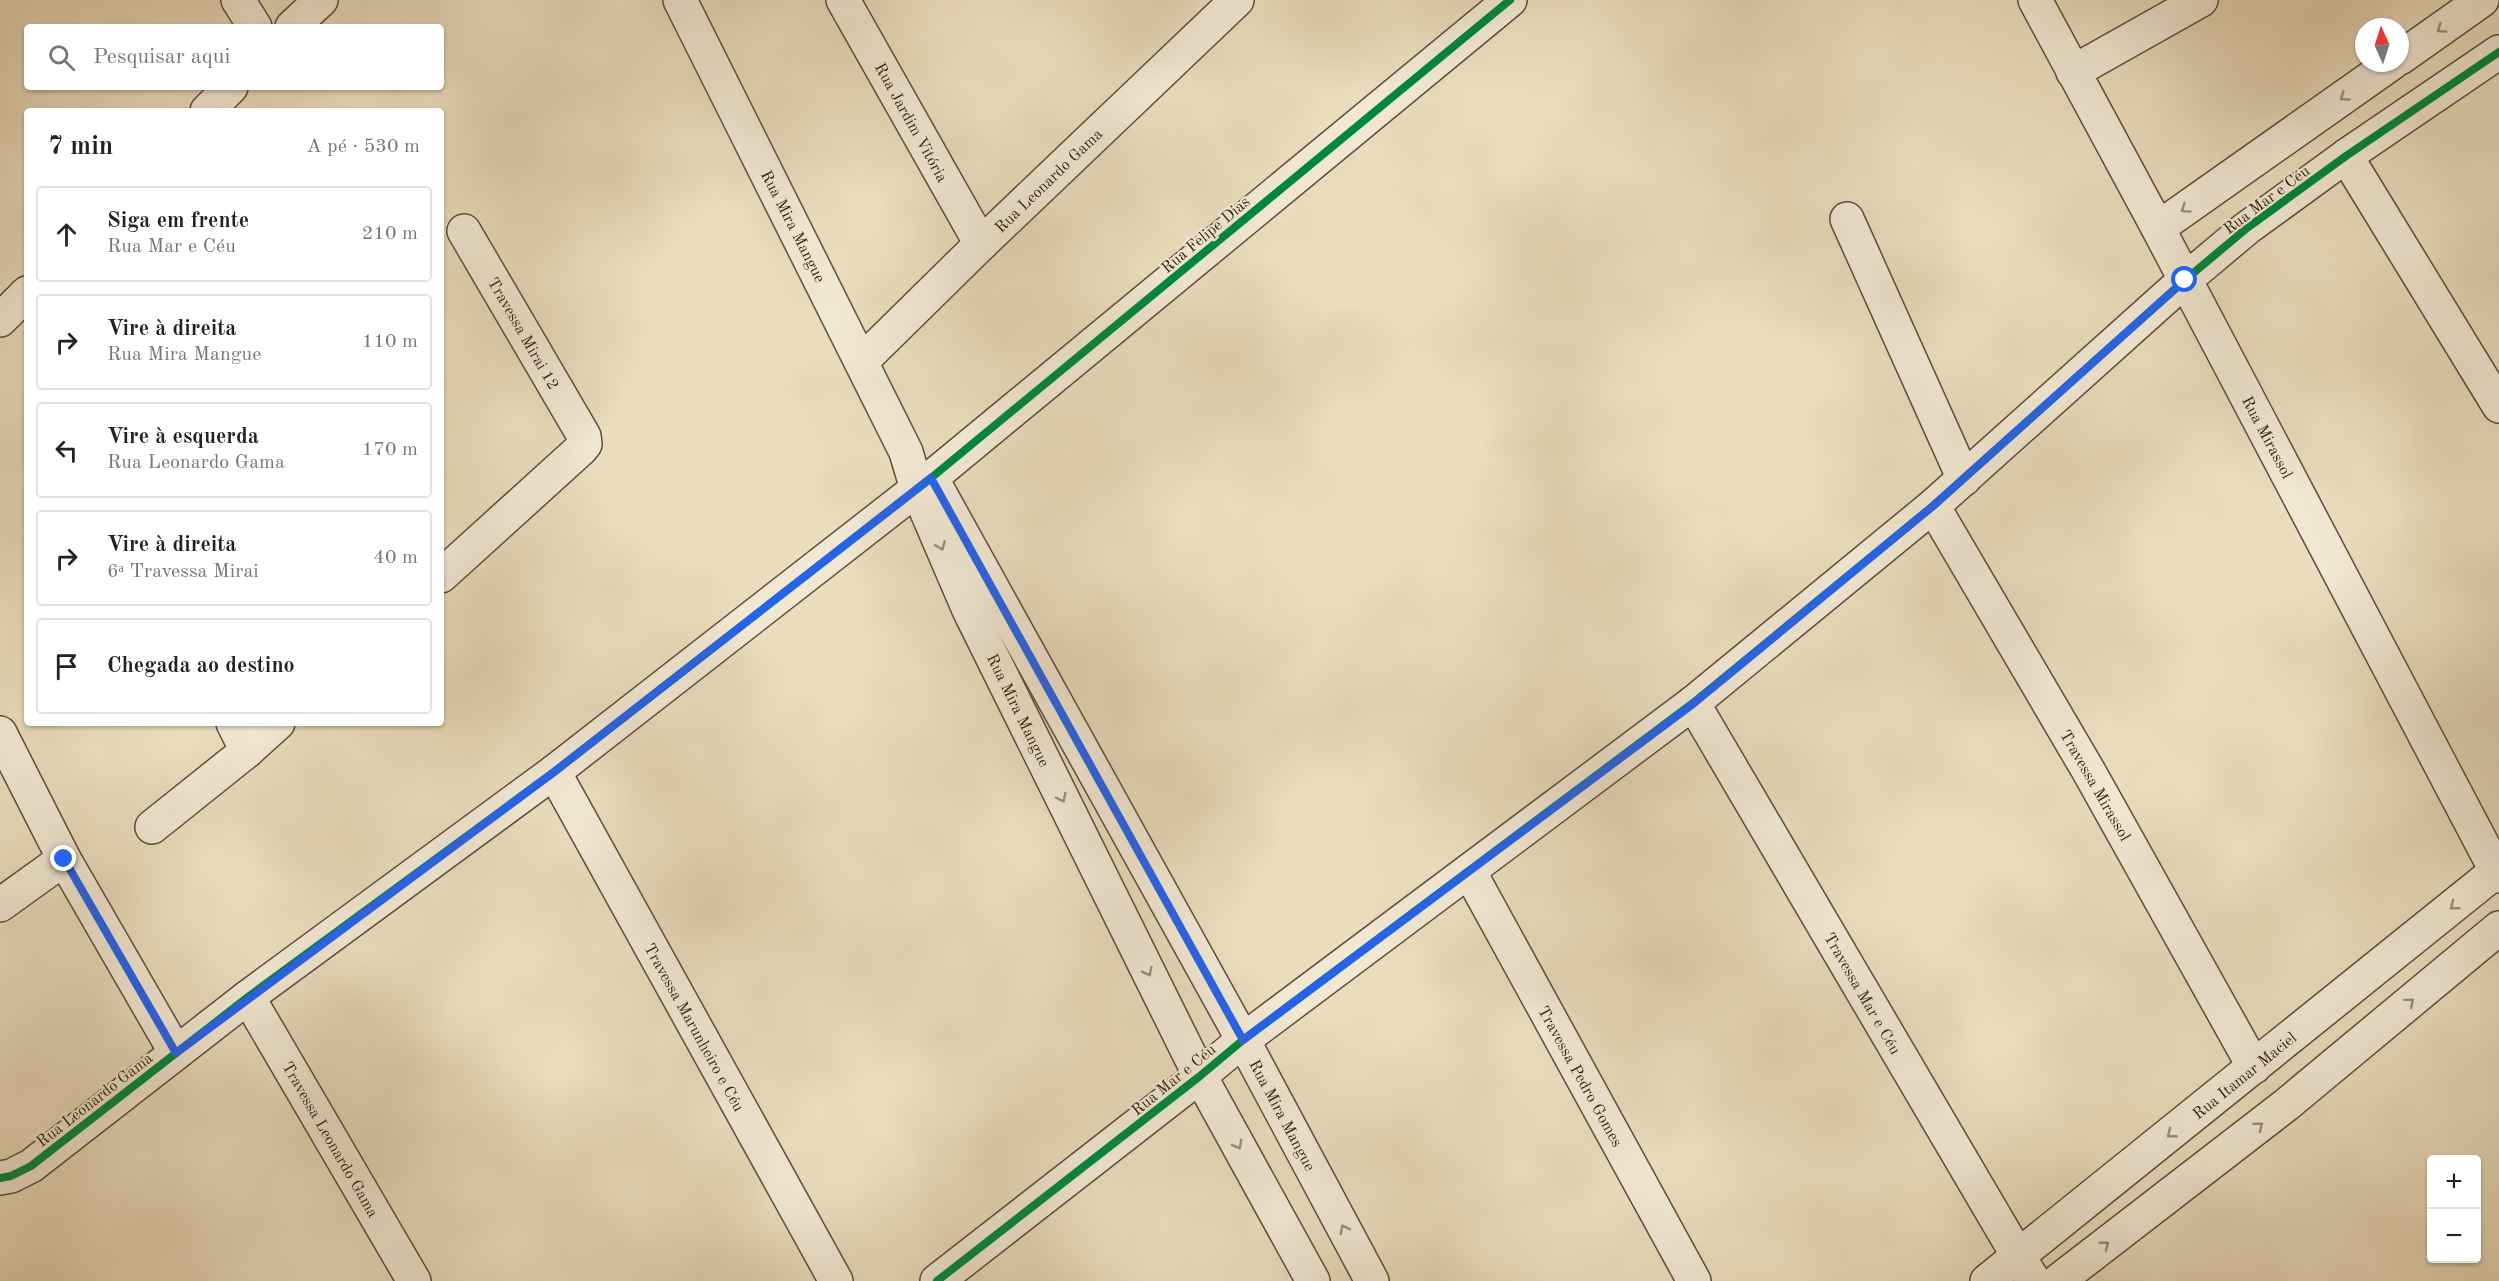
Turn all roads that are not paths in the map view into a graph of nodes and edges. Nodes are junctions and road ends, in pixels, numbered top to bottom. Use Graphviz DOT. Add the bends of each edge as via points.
graph roads {
  1 [pos="238,0"];
  2 [pos="321,0"];
  3 [pos="680,0"];
  4 [pos="843,0"];
  5 [pos="1237,0"];
  6 [pos="1510,0"];
  7 [pos="2035,0"];
  8 [pos="2201,0"];
  9 [pos="2482,0"];
  10 [pos="253,24"];
  11 [pos="295,24"];
  12 [pos="2409,52"];
  13 [pos="2499,52"];
  14 [pos="2073,72"];
  15 [pos="2379,72"];
  16 [pos="228,90"];
  17 [pos="210,108"];
  18 [pos="2346,156"];
  19 [pos="1847,219"];
  20 [pos="2158,228"];
  21 [pos="464,231"];
  22 [pos="981,244"];
  23 [pos="2185,280"];
  24 [pos="862,361"];
  25 [pos="2499,406"];
  26 [pos="1964,478"];
  27 [pos="924,484"];
  28 [pos="1933,506"];
  29 [pos="444,573"];
  30 [pos="1693,704"];
  31 [pos="270,726"];
  32 [pos="0,733"];
  33 [pos="240,737"];
  34 [pos="554,772"];
  35 [pos="152,827"];
  36 [pos="64,859"];
  37 [pos="1469,871"];
  38 [pos="2498,872"];
  39 [pos="0,905"];
  40 [pos="2499,928"];
  41 [pos="248,998"];
  42 [pos="1243,1040"];
  43 [pos="176,1053"];
  44 [pos="2254,1067"];
  45 [pos="1200,1076"];
  46 [pos="0,1178"];
  47 [pos="2026,1269"];
  48 [pos="414,1281"];
  49 [pos="836,1281"];
  50 [pos="937,1281"];
  51 [pos="1313,1281"];
  52 [pos="1372,1281"];
  53 [pos="1694,1281"];
  54 [pos="1987,1281"];
  55 [pos="2058,1281"];
  1 -- 10 [label="street"];
  2 -- 11 [label="street"];
  3 -- 24 [label="street, Rua Mira Mangue"];
  4 -- 22 [label="street, Rua Jardim Vitória"];
  5 -- 22 [label="street, Rua Leonardo Gama"];
  6 -- 27 [label="street, Rua Felipe Dias"];
  7 -- 14 [label="street, Rua Mirassol"];
  8 -- 14 [label="street"];
  9 -- 12 [label="street, one-way"];
  13 -- 18 [label="street, Rua Mar e Céu"];
  14 -- 20 [label="street, Rua Mirassol"];
  15 -- 20 [label="street, one-way"];
  16 -- 17 [label="street"];
  18 -- 23 [label="street, Rua Mar e Céu" via="2247,228"];
  18 -- 25 [label="street"];
  19 -- 26 [label="street"];
  20 -- 23 [label="street, Rua Mirassol"];
  21 -- 29 [label="street, Travessa Mirai 12" via="584,436 585,444"];
  22 -- 24 [label="street, Rua Leonardo Gama"];
  23 -- 26 [label="street, Rua Mar e Céu"];
  23 -- 38 [label="street, Rua Mirassol"];
  24 -- 27 [label="street, Rua Mira Mangue"];
  26 -- 28 [label="street, Rua Mar e Céu"];
  27 -- 34 [label="street, Rua Leonardo Gama"];
  27 -- 42 [label="street, Rua Mira Mangue"];
  27 -- 45 [label="street, Rua Mira Mangue, one-way" via="969,610"];
  28 -- 30 [label="street, Rua Mar e Céu"];
  28 -- 44 [label="street, Travessa Mirassol" via="2088,770"];
  30 -- 37 [label="street, Rua Mar e Céu"];
  30 -- 47 [label="street, Travessa Mar e Céu"];
  31 -- 33 [label="street"];
  32 -- 36 [label="street"];
  33 -- 35 [label="street"];
  34 -- 41 [label="street, Rua Leonardo Gama"];
  34 -- 49 [label="street, Travessa Marunheiro e Céu"];
  36 -- 39 [label="street"];
  36 -- 43 [label="street"];
  37 -- 42 [label="street, Rua Mar e Céu"];
  37 -- 53 [label="street, Travessa Pedro Gomes"];
  38 -- 44 [label="street, Rua Itamar Maciel, one-way"];
  55 -- 40 [label="street, one-way" via="2286,1105"];
  41 -- 43 [label="street, Rua Leonardo Gama"];
  41 -- 48 [label="street, Travessa Leonardo Gama"];
  42 -- 45 [label="street, Rua Mar e Céu"];
  52 -- 42 [label="street, Rua Mira Mangue, one-way"];
  43 -- 46 [label="street, Rua Leonardo Gama" via="31,1166"];
  44 -- 47 [label="street, Rua Itamar Maciel, one-way"];
  45 -- 50 [label="street, Rua Mar e Céu"];
  45 -- 51 [label="street, Rua Mira Mangue, one-way"];
  47 -- 54 [label="street, Rua Itamar Maciel"];
}
